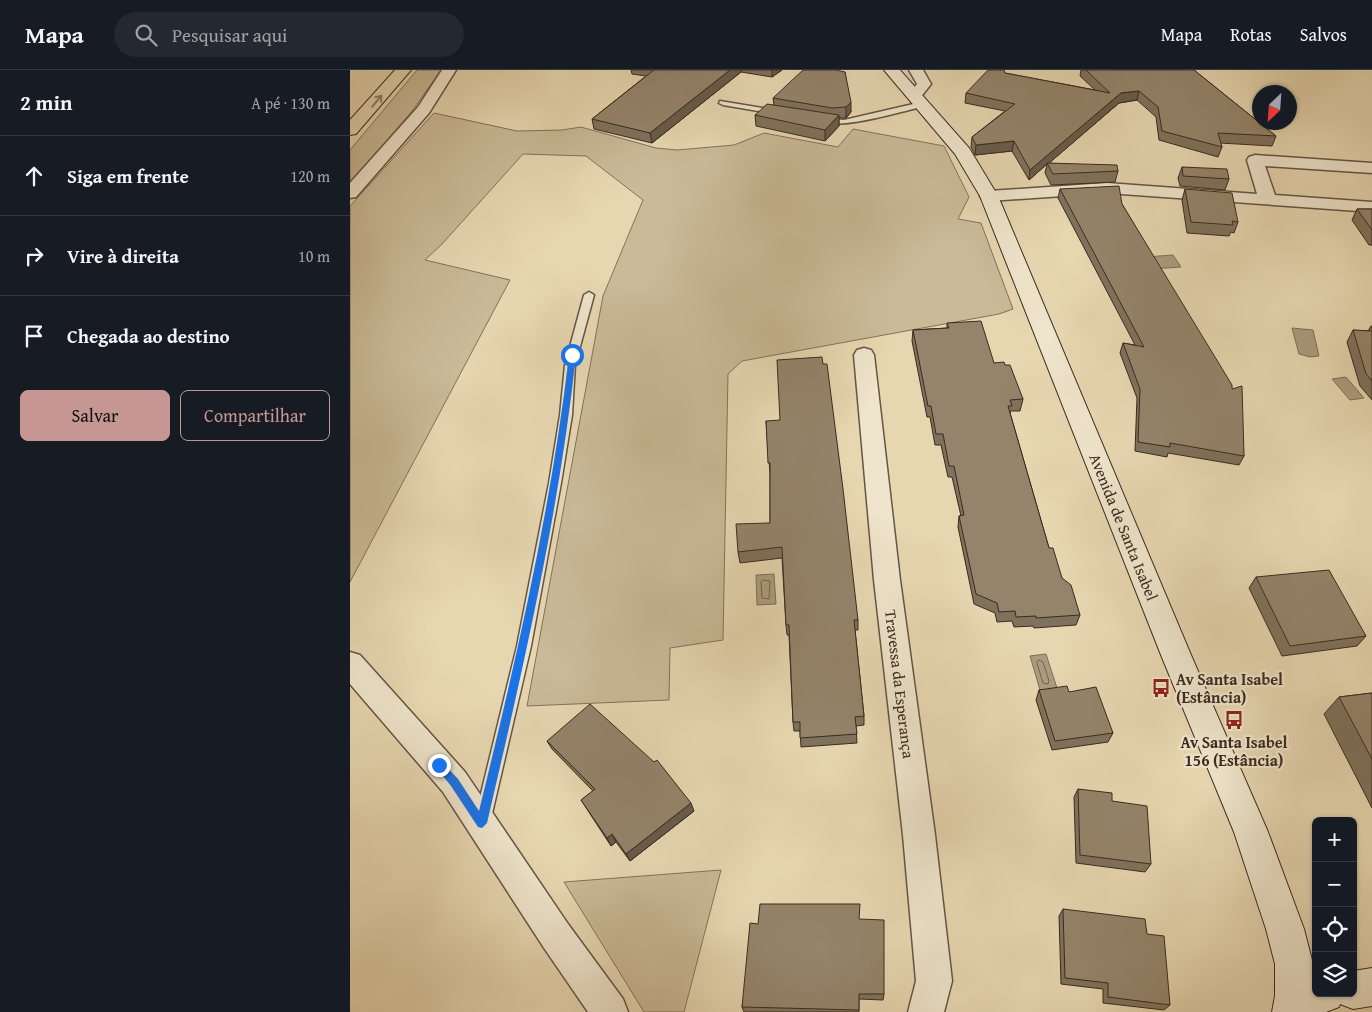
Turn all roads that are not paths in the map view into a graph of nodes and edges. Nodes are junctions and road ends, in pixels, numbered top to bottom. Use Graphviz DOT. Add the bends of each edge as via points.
graph roads {
  1 [pos="403,70"];
  2 [pos="449,70"];
  3 [pos="892,70"];
  4 [pos="918,90"];
  5 [pos="723,104"];
  6 [pos="787,114"];
  7 [pos="814,119"];
  8 [pos="350,130"];
  9 [pos="1372,168"];
  10 [pos="350,193"];
  11 [pos="989,196"];
  12 [pos="1268,200"];
  13 [pos="1372,208"];
  14 [pos="589,295"];
  15 [pos="864,355"];
  16 [pos="350,664"];
  17 [pos="482,823"];
  18 [pos="1372,987"];
  19 [pos="1357,989"];
  20 [pos="1304,1001"];
  21 [pos="610,1012"];
  22 [pos="926,1012"];
  8 -- 1 [label="main road, one-way"];
  2 -- 10 [label="street" via="424,110"];
  3 -- 4 [label="street, Avenida de Santa Isabel"];
  4 -- 7 [label="lane" via="844,122"];
  4 -- 11 [label="street, Avenida de Santa Isabel" via="963,152"];
  5 -- 6 [label="lane"];
  9 -- 12 [label="street" via="1254,160"];
  11 -- 12 [label="street" via="1107,188"];
  11 -- 20 [label="street, Avenida de Santa Isabel" via="1250,832"];
  12 -- 13 [label="street"];
  14 -- 17 [label="lane" via="570,365 566,415 524,646"];
  15 -- 22 [label="street, Travessa da Esperança" via="934,981"];
  16 -- 17 [label="street" via="454,782"];
  17 -- 21 [label="street"];
  18 -- 19 [label="street"];
}
